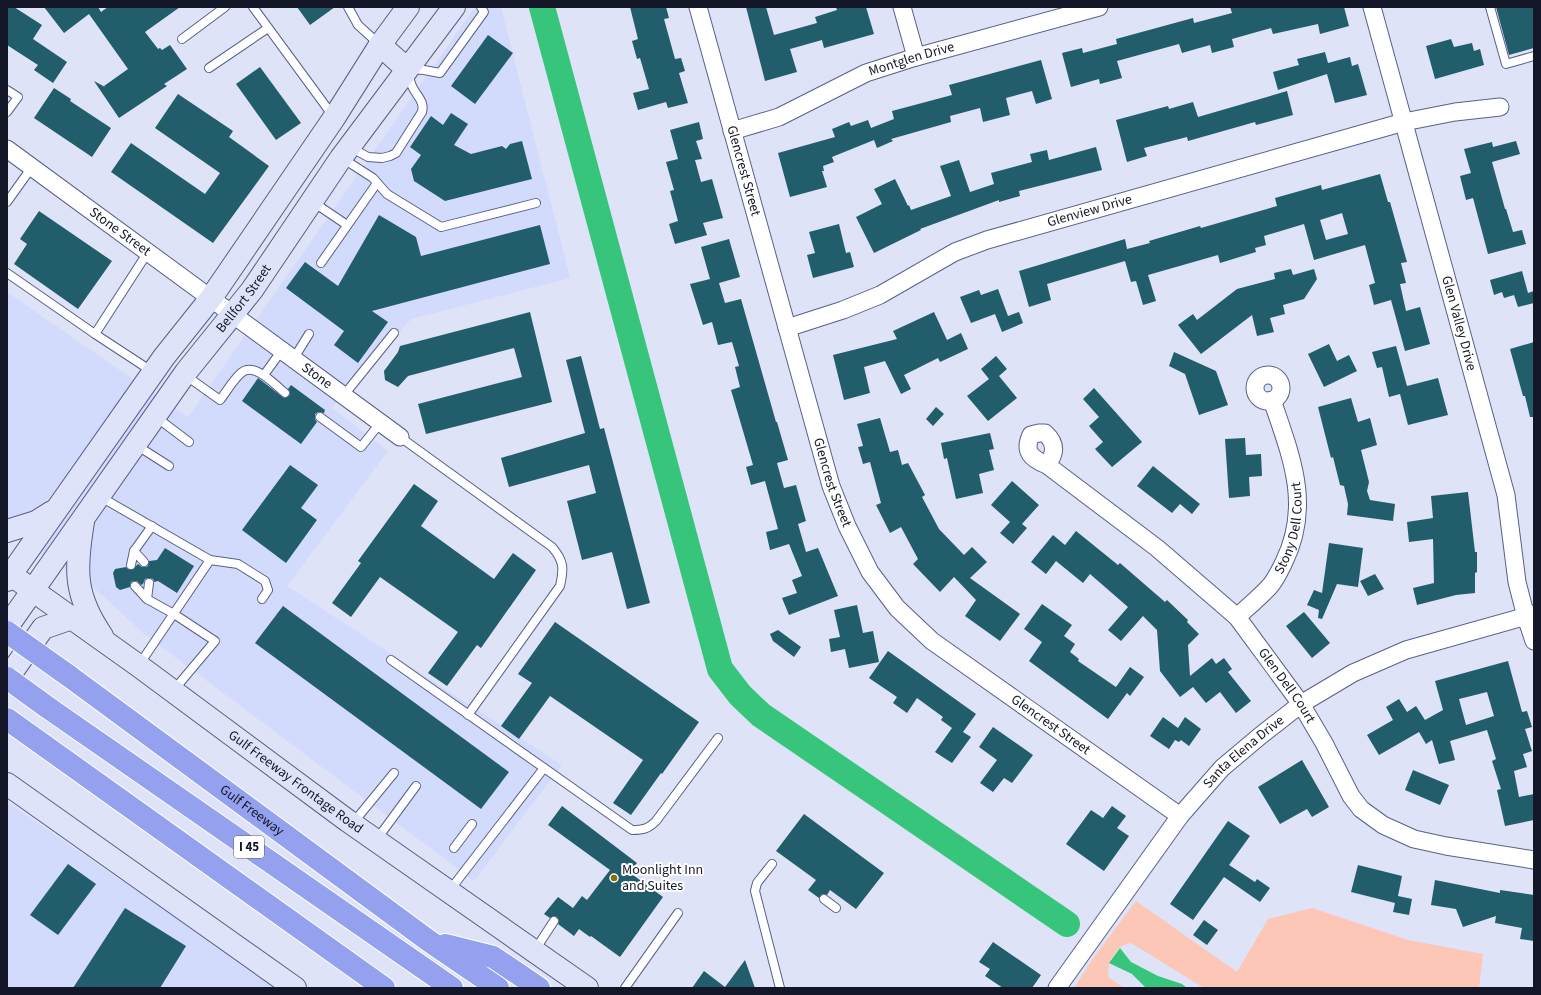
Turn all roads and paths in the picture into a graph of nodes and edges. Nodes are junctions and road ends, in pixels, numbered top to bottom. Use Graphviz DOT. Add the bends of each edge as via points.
graph roads {
  1 [pos="226,7"];
  2 [pos="253,7"];
  3 [pos="348,7"];
  4 [pos="408,7"];
  5 [pos="454,7"];
  6 [pos="481,7"];
  7 [pos="698,7"];
  8 [pos="902,7"];
  9 [pos="1099,7"];
  10 [pos="1372,7"];
  11 [pos="1490,7"];
  12 [pos="268,28"];
  13 [pos="182,39"];
  14 [pos="380,45"];
  15 [pos="1534,56"];
  16 [pos="916,57"];
  17 [pos="209,68"];
  18 [pos="407,69"];
  19 [pos="7,90"];
  20 [pos="1500,107"];
  21 [pos="7,112"];
  22 [pos="334,118"];
  23 [pos="1404,122"];
  24 [pos="732,131"];
  25 [pos="7,149"];
  26 [pos="346,152"];
  27 [pos="32,168"];
  28 [pos="377,183"];
  29 [pos="312,201"];
  30 [pos="7,202"];
  31 [pos="536,203"];
  32 [pos="347,225"];
  33 [pos="148,252"];
  34 [pos="321,263"];
  35 [pos="7,273"];
  36 [pos="211,298"];
  37 [pos="233,314"];
  38 [pos="787,328"];
  39 [pos="394,333"];
  40 [pos="94,334"];
  41 [pos="308,334"];
  42 [pos="288,354"];
  43 [pos="154,372"];
  44 [pos="184,374"];
  45 [pos="264,375"];
  46 [pos="285,393"];
  47 [pos="344,395"];
  48 [pos="1272,400"];
  49 [pos="155,416"];
  50 [pos="320,417"];
  51 [pos="381,422"];
  52 [pos="400,436"];
  53 [pos="189,442"];
  54 [pos="135,445"];
  55 [pos="1047,465"];
  56 [pos="169,466"];
  57 [pos="99,496"];
  58 [pos="56,509"];
  59 [pos="84,517"];
  60 [pos="152,526"];
  61 [pos="7,531"];
  62 [pos="134,551"];
  63 [pos="210,560"];
  64 [pos="144,562"];
  65 [pos="131,565"];
  66 [pos="8,576"];
  67 [pos="149,583"];
  68 [pos="135,586"];
  69 [pos="33,590"];
  70 [pos="147,599"];
  71 [pos="262,599"];
  72 [pos="174,614"];
  73 [pos="1530,616"];
  74 [pos="1237,617"];
  75 [pos="72,618"];
  76 [pos="7,627"];
  77 [pos="7,632"];
  78 [pos="1534,642"];
  79 [pos="107,644"];
  80 [pos="391,660"];
  81 [pos="139,666"];
  82 [pos="7,678"];
  83 [pos="173,691"];
  84 [pos="1301,704"];
  85 [pos="468,714"];
  86 [pos="7,719"];
  87 [pos="718,738"];
  88 [pos="544,768"];
  89 [pos="394,773"];
  90 [pos="7,784"];
  91 [pos="416,786"];
  92 [pos="1180,816"];
  93 [pos="352,824"];
  94 [pos="472,824"];
  95 [pos="377,840"];
  96 [pos="454,848"];
  97 [pos="1534,860"];
  98 [pos="772,864"];
  99 [pos="449,891"];
  100 [pos="824,899"];
  101 [pos="836,908"];
  102 [pos="678,913"];
  103 [pos="554,921"];
  104 [pos="429,941"];
  105 [pos="534,951"];
  106 [pos="372,982"];
  107 [pos="295,988"];
  108 [pos="384,988"];
  109 [pos="452,988"];
  110 [pos="498,988"];
  111 [pos="539,988"];
  112 [pos="587,988"];
  113 [pos="625,988"];
  114 [pos="780,988"];
  115 [pos="1057,988"];
  1 -- 13 [label="lane"];
  2 -- 12 [label="lane"];
  3 -- 14 [label="lane" via="358,25"];
  4 -- 14 [label="main road, Bellfort Street"];
  5 -- 18 [label="main road, Bellfort Street"];
  6 -- 18 [label="lane" via="484,12 440,73"];
  7 -- 24 [label="street, Glencrest Street"];
  8 -- 16 [label="street"];
  9 -- 16 [label="street, Montglen Drive"];
  10 -- 23 [label="street, Glen Valley Drive"];
  11 -- 15 [label="lane" via="1506,64"];
  12 -- 17 [label="lane"];
  12 -- 22 [label="lane"];
  14 -- 18 [label="main road"];
  14 -- 22 [label="main road, Bellfort Street"];
  16 -- 24 [label="street, Montglen Drive" via="866,73 778,117"];
  18 -- 26 [label="main road, Bellfort Street"];
  18 -- 26 [label="lane" via="412,87 423,107 396,153 382,158"];
  19 -- 21 [label="lane" via="18,97"];
  20 -- 23 [label="street, Glenview Drive" via="1455,112"];
  22 -- 36 [label="main road, Bellfort Street"];
  23 -- 38 [label="street, Glenview Drive" via="987,240 955,252 880,295"];
  23 -- 73 [label="street, Glen Valley Drive" via="1506,495 1517,582"];
  24 -- 38 [label="street, Glencrest Street"];
  25 -- 27 [label="street, Stone Street"];
  26 -- 28 [label="lane"];
  26 -- 29 [label="main road, Bellfort Street"];
  27 -- 30 [label="lane"];
  27 -- 33 [label="street, Stone Street"];
  28 -- 31 [label="lane" via="387,194 441,227"];
  28 -- 32 [label="lane"];
  29 -- 32 [label="lane"];
  29 -- 37 [label="main road, Bellfort Street"];
  32 -- 34 [label="lane"];
  33 -- 36 [label="street, Stone Street"];
  33 -- 40 [label="lane"];
  35 -- 40 [label="lane"];
  36 -- 37 [label="street, Stone Street"];
  36 -- 43 [label="main road, Bellfort Street"];
  37 -- 42 [label="street, Stone"];
  37 -- 44 [label="main road, Bellfort Street"];
  38 -- 92 [label="street, Glencrest Street" via="831,486 844,520 870,572 897,608 932,641"];
  39 -- 47 [label="lane"];
  40 -- 43 [label="lane"];
  41 -- 42 [label="lane"];
  42 -- 45 [label="lane"];
  42 -- 47 [label="street, Stone"];
  43 -- 58 [label="main road, Bellfort Street"];
  44 -- 45 [label="lane" via="220,400 241,372 247,369 257,370"];
  44 -- 49 [label="main road, Bellfort Street"];
  45 -- 46 [label="lane"];
  47 -- 51 [label="street, Stone"];
  48 -- 74 [label="street, Stony Dell Court" via="1293,462 1298,497 1296,527 1292,547 1271,585"];
  49 -- 53 [label="lane"];
  49 -- 54 [label="main road, Bellfort Street"];
  50 -- 51 [label="lane" via="361,447"];
  51 -- 52 [label="street, Stone"];
  52 -- 85 [label="lane" via="552,547 560,556 563,571 560,586"];
  54 -- 56 [label="lane"];
  54 -- 57 [label="main road, Bellfort Street"];
  55 -- 74 [label="street, Glen Dell Court" via="1157,548"];
  57 -- 59 [label="main road, Bellfort Street"];
  57 -- 60 [label="lane"];
  58 -- 61 [label="main road" via="36,522"];
  58 -- 66 [label="main road, Bellfort Street"];
  59 -- 69 [label="main road, Bellfort Street"];
  59 -- 79 [label="main road" via="78,554 81,596 90,619"];
  60 -- 62 [label="lane"];
  60 -- 63 [label="lane"];
  62 -- 64 [label="lane"];
  62 -- 65 [label="lane"];
  63 -- 71 [label="lane" via="238,564 265,581 268,590"];
  63 -- 72 [label="lane"];
  66 -- 69 [label="main road, Gulf Freeway Frontage Road"];
  67 -- 70 [label="lane"];
  68 -- 70 [label="lane"];
  69 -- 75 [label="main road, Gulf Freeway Frontage Road"];
  69 -- 76 [label="main road, Bellfort Street"];
  70 -- 72 [label="lane"];
  72 -- 81 [label="lane"];
  72 -- 83 [label="lane" via="215,641"];
  73 -- 78 [label="street, Glen Valley Drive"];
  73 -- 84 [label="street, Santa Elena Drive" via="1406,650 1353,673"];
  74 -- 84 [label="street, Glen Dell Court"];
  75 -- 79 [label="main road, Gulf Freeway Frontage Road"];
  75 -- 82 [label="main road" via="43,628"];
  77 -- 104 [label="highway, Gulf Freeway / I 45, bridge"];
  79 -- 81 [label="main road, Gulf Freeway Frontage Road"];
  80 -- 85 [label="lane"];
  81 -- 83 [label="main road, Gulf Freeway Frontage Road"];
  82 -- 109 [label="highway, I 45, bridge"];
  83 -- 93 [label="main road, Gulf Freeway Frontage Road"];
  84 -- 92 [label="street, Santa Elena Drive" via="1222,768"];
  84 -- 97 [label="street, Glen Dell Court" via="1351,796 1361,809 1382,826 1414,839"];
  85 -- 88 [label="lane"];
  86 -- 106 [label="highway, I 45"];
  87 -- 88 [label="lane" via="656,821 642,830 632,830"];
  88 -- 99 [label="lane"];
  89 -- 93 [label="lane"];
  90 -- 107 [label="main road"];
  91 -- 95 [label="lane"];
  92 -- 115 [label="street, Santa Elena Drive"];
  93 -- 95 [label="main road, Gulf Freeway Frontage Road"];
  94 -- 96 [label="lane"];
  95 -- 99 [label="main road, Gulf Freeway Frontage Road"];
  98 -- 114 [label="lane" via="757,883 755,891"];
  99 -- 105 [label="main road, Gulf Freeway Frontage Road"];
  100 -- 101 [label="lane"];
  102 -- 113 [label="lane"];
  103 -- 105 [label="lane"];
  104 -- 110 [label="highway, Gulf Freeway / I 45"];
  104 -- 111 [label="highway" via="493,957"];
  105 -- 112 [label="main road, Gulf Freeway Frontage Road"];
  106 -- 108 [label="highway, I 45"];
}
